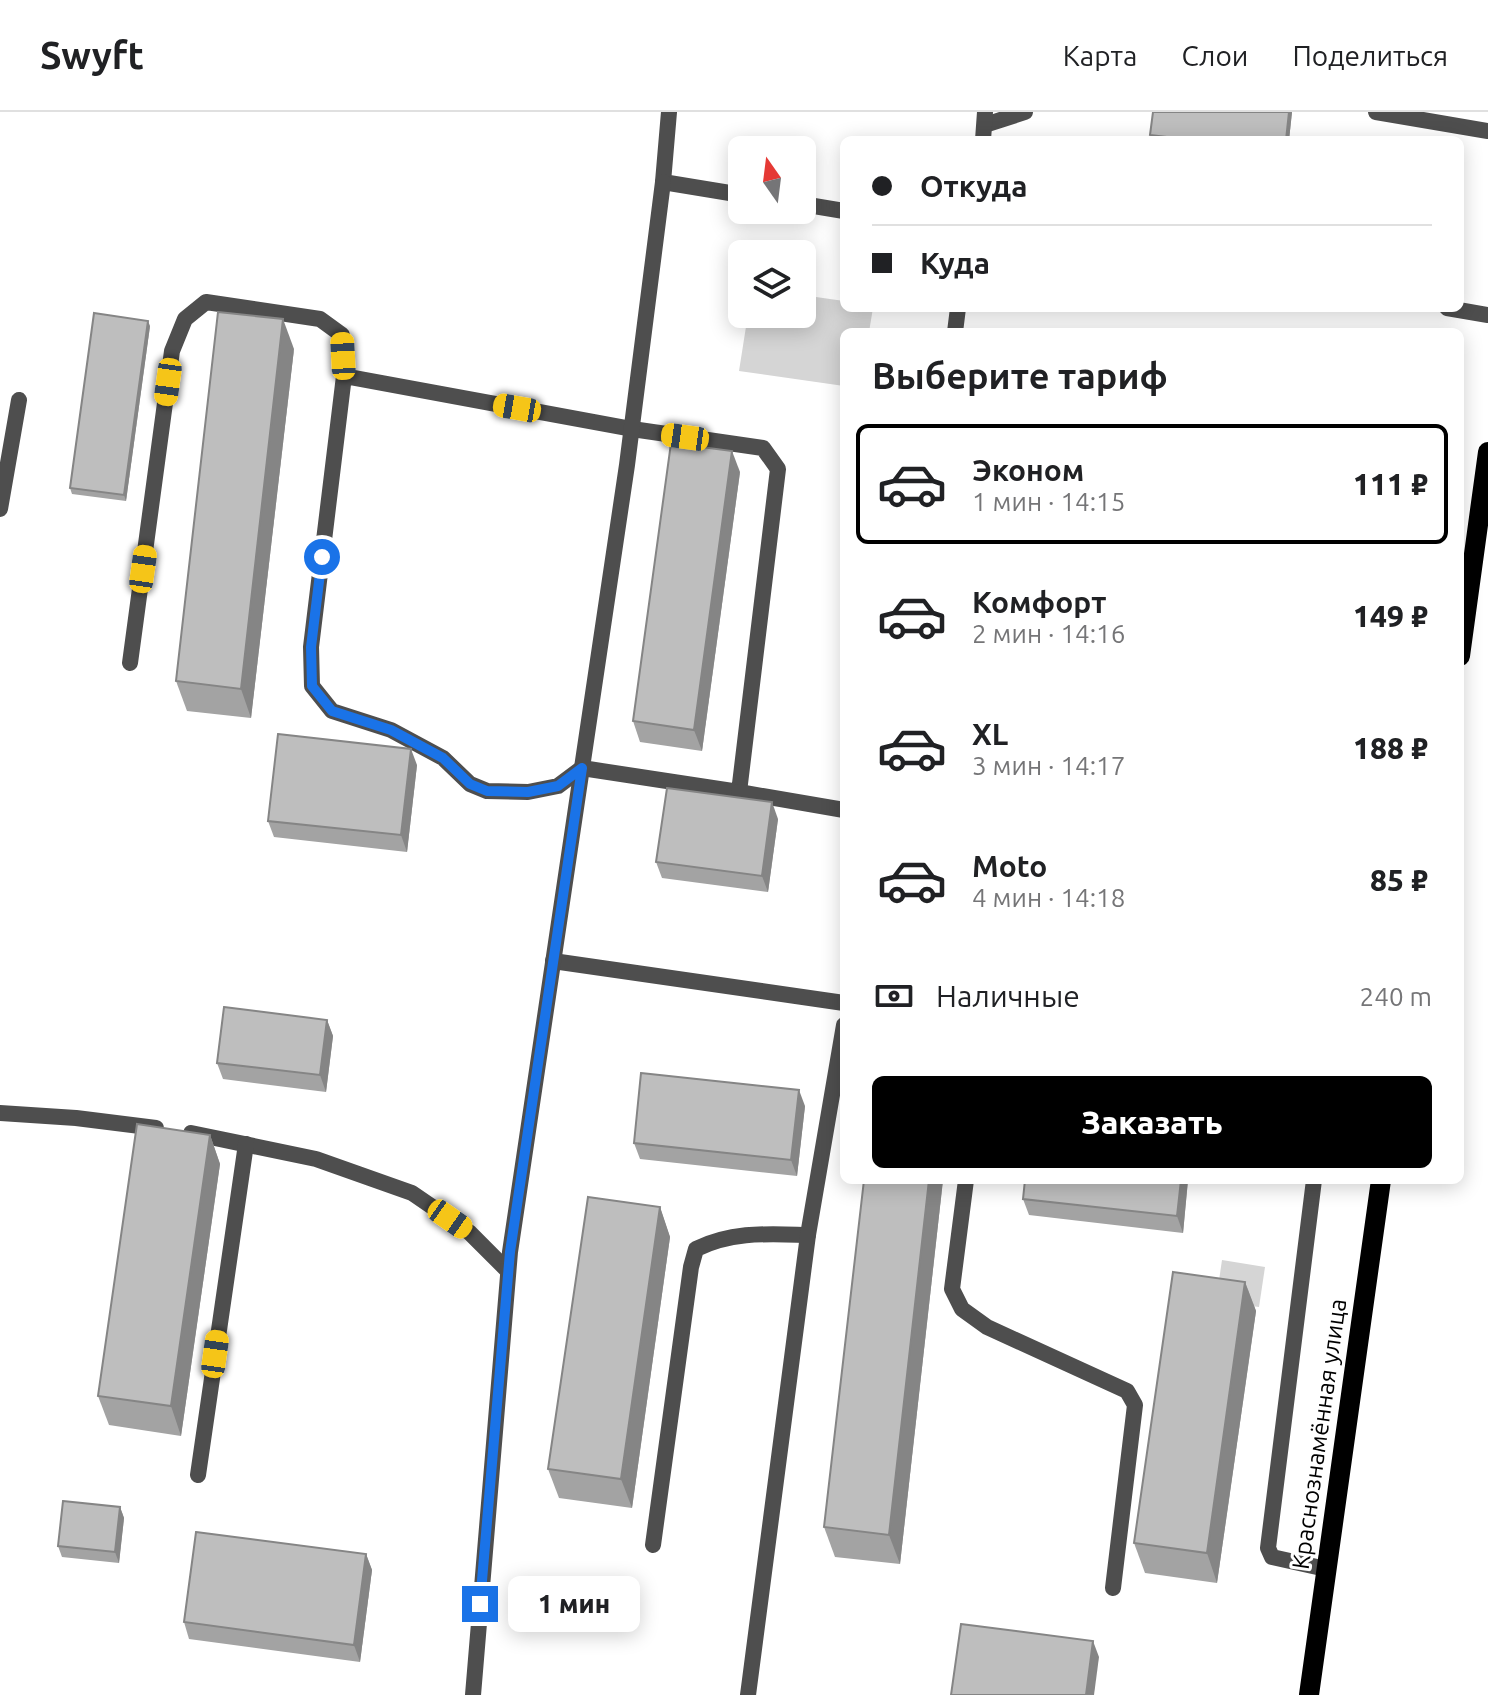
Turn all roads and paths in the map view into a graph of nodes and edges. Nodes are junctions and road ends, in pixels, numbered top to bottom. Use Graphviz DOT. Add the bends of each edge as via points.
graph roads {
  1 [pos="669,112"];
  2 [pos="1025,112"];
  3 [pos="1376,112"];
  4 [pos="984,126"];
  5 [pos="1488,131"];
  6 [pos="663,182"];
  7 [pos="728,193"];
  8 [pos="816,206"];
  9 [pos="840,210"];
  10 [pos="1464,311"];
  11 [pos="1488,315"];
  12 [pos="344,376"];
  13 [pos="19,400"];
  14 [pos="632,429"];
  15 [pos="1488,452"];
  16 [pos="0,509"];
  17 [pos="1464,627"];
  18 [pos="130,663"];
  19 [pos="582,768"];
  20 [pos="739,792"];
  21 [pos="840,809"];
  22 [pos="553,961"];
  23 [pos="840,1002"];
  24 [pos="840,1048"];
  25 [pos="0,1113"];
  26 [pos="246,1144"];
  27 [pos="965,1184"];
  28 [pos="1314,1184"];
  29 [pos="1380,1184"];
  30 [pos="808,1235"];
  31 [pos="508,1271"];
  32 [pos="198,1475"];
  33 [pos="653,1545"];
  34 [pos="1326,1569"];
  35 [pos="1113,1588"];
  36 [pos="473,1695"];
  37 [pos="748,1695"];
  38 [pos="1309,1695"];
  1 -- 6 [label="street"];
  2 -- 4 [label="street"];
  3 -- 5 [label="street"];
  6 -- 7 [label="street"];
  6 -- 14 [label="street"];
  8 -- 9 [label="street"];
  10 -- 11 [label="street"];
  12 -- 14 [label="street"];
  12 -- 18 [label="street" via="342,335 320,319 206,302 185,319 172,351"];
  12 -- 19 [label="street" via="311,647 312,686 332,711 391,730 443,758 470,784 487,791 558,786"];
  13 -- 16 [label="street"];
  14 -- 19 [label="street"];
  14 -- 20 [label="street" via="763,448 778,469"];
  15 -- 17 [label="main road"];
  19 -- 20 [label="street"];
  19 -- 22 [label="street"];
  20 -- 21 [label="street"];
  22 -- 23 [label="street"];
  22 -- 31 [label="street"];
  24 -- 30 [label="street"];
  25 -- 26 [label="street" via="76,1118"];
  26 -- 31 [label="street" via="316,1159 412,1193 469,1232"];
  26 -- 32 [label="street"];
  27 -- 35 [label="street" via="952,1289 962,1309 987,1327 1127,1391 1135,1405"];
  28 -- 34 [label="street" via="1268,1548 1272,1557"];
  29 -- 34 [label="main road, Краснознамённая улица"];
  30 -- 33 [label="street" via="742,1234 696,1249"];
  30 -- 37 [label="street"];
  31 -- 36 [label="street"];
  34 -- 38 [label="main road, Краснознамённая улица"];
}
